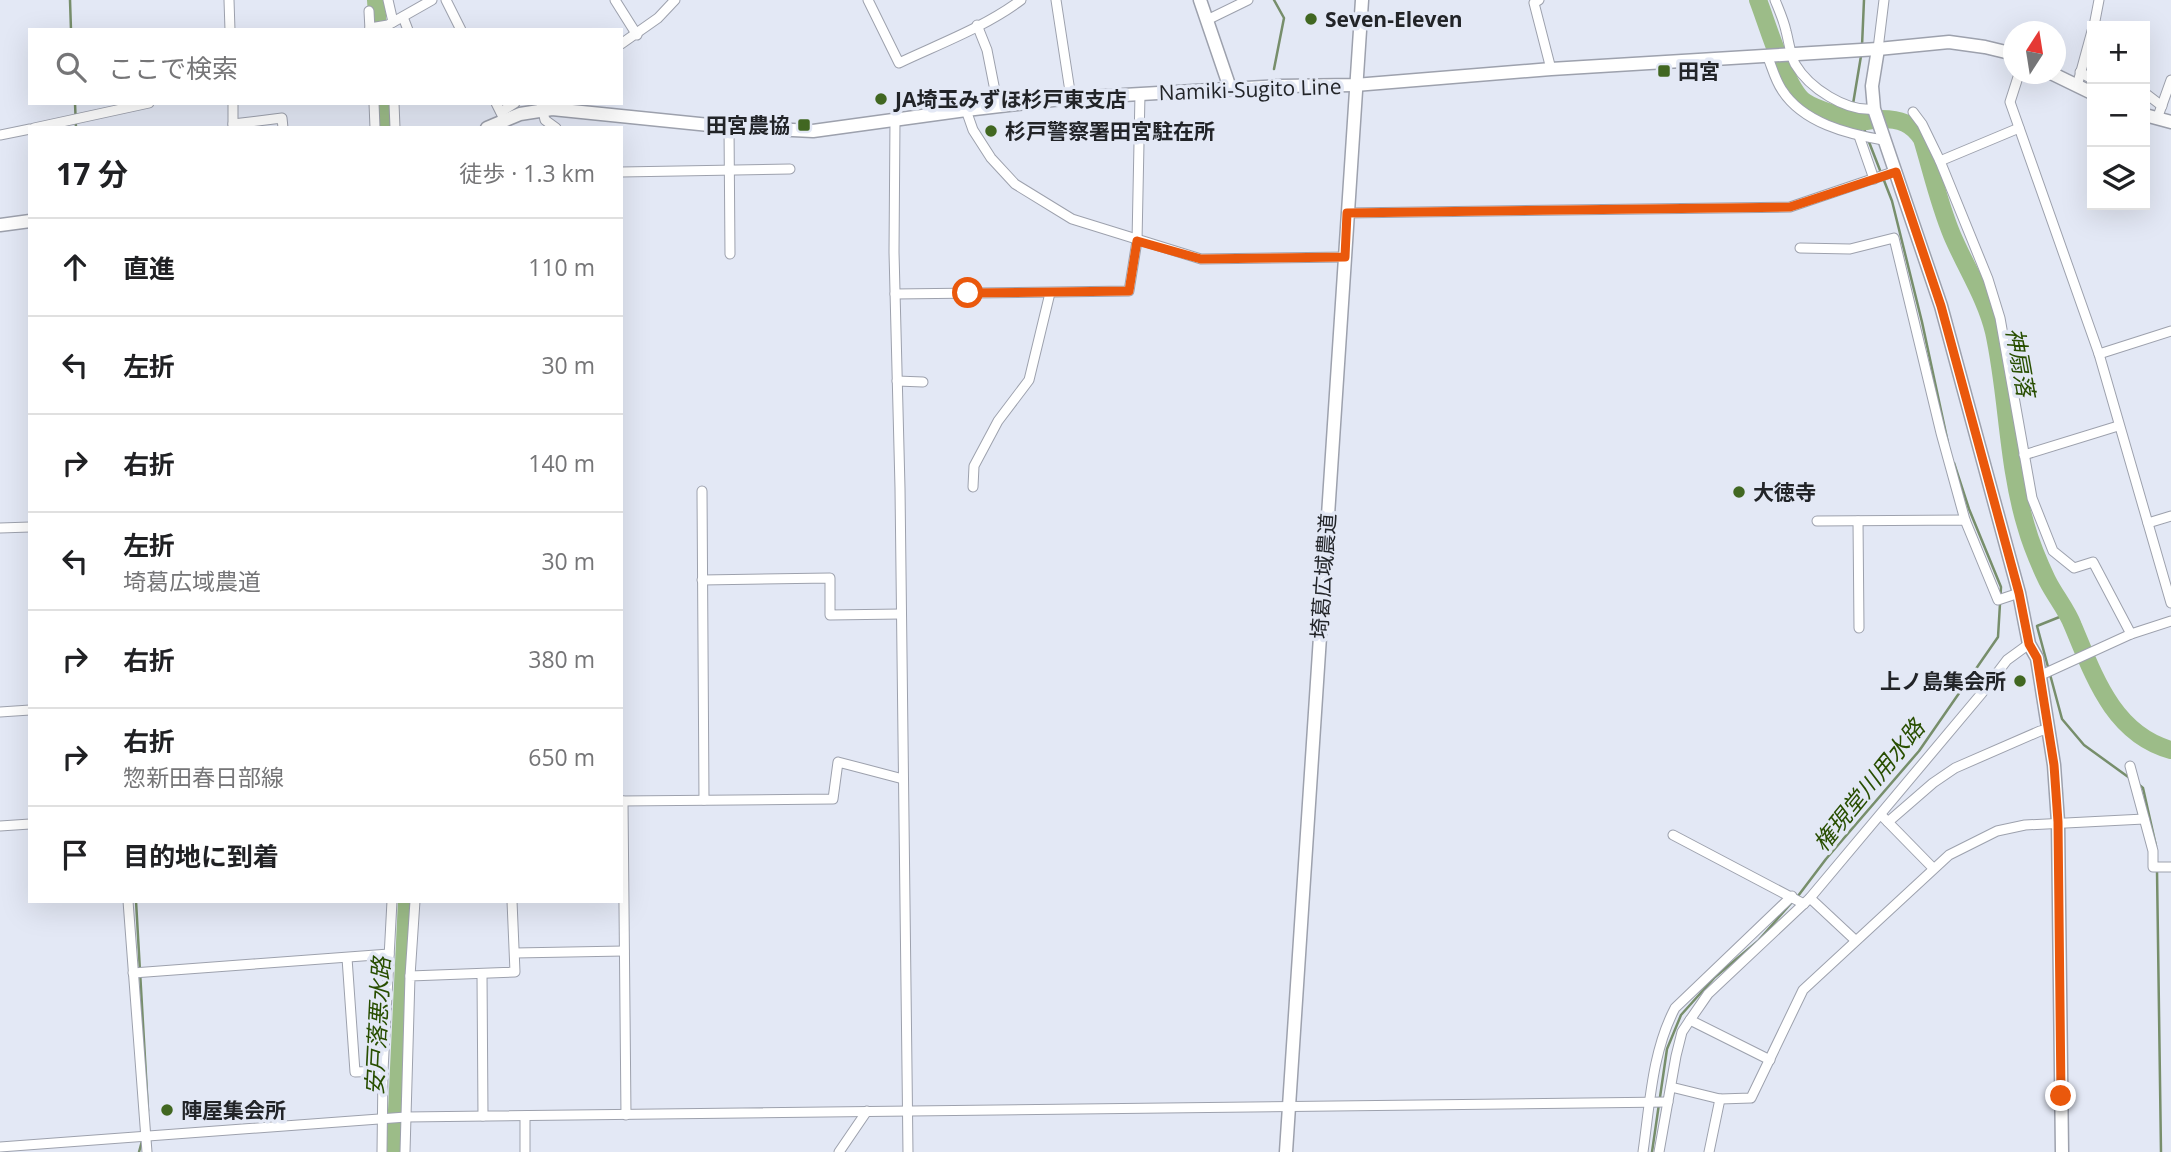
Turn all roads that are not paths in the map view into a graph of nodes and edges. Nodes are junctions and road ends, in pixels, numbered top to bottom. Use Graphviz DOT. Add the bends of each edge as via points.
graph roads {
  1 [pos="229,0"];
  2 [pos="388,0"];
  3 [pos="432,0"];
  4 [pos="446,0"];
  5 [pos="615,0"];
  6 [pos="675,0"];
  7 [pos="868,0"];
  8 [pos="1021,0"];
  9 [pos="1056,0"];
  10 [pos="1200,0"];
  11 [pos="1248,0"];
  12 [pos="1362,0"];
  13 [pos="1539,0"];
  14 [pos="1775,0"];
  15 [pos="1884,0"];
  16 [pos="2099,0"];
  17 [pos="369,11"];
  18 [pos="403,17"];
  19 [pos="1208,20"];
  20 [pos="2094,21"];
  21 [pos="391,24"];
  22 [pos="977,25"];
  23 [pos="230,28"];
  24 [pos="370,28"];
  25 [pos="374,28"];
  26 [pos="407,28"];
  27 [pos="460,28"];
  28 [pos="637,35"];
  29 [pos="623,43"];
  30 [pos="2087,48"];
  31 [pos="1878,49"];
  32 [pos="2003,52"];
  33 [pos="1791,53"];
  34 [pos="1767,55"];
  35 [pos="1551,69"];
  36 [pos="2080,72"];
  37 [pos="2087,76"];
  38 [pos="2066,80"];
  39 [pos="2171,80"];
  40 [pos="2016,84"];
  41 [pos="1355,85"];
  42 [pos="2077,86"];
  43 [pos="1230,88"];
  44 [pos="2087,91"];
  45 [pos="1140,94"];
  46 [pos="2150,97"];
  47 [pos="1071,98"];
  48 [pos="142,105"];
  49 [pos="233,105"];
  50 [pos="374,105"];
  51 [pos="394,105"];
  52 [pos="998,106"];
  53 [pos="2162,106"];
  54 [pos="541,107"];
  55 [pos="1874,109"];
  56 [pos="966,110"];
  57 [pos="500,111"];
  58 [pos="1913,112"];
  59 [pos="2151,117"];
  60 [pos="895,120"];
  61 [pos="2171,122"];
  62 [pos="82,123"];
  63 [pos="52,126"];
  64 [pos="233,126"];
  65 [pos="283,126"];
  66 [pos="375,126"];
  67 [pos="395,126"];
  68 [pos="489,126"];
  69 [pos="553,126"];
  70 [pos="729,127"];
  71 [pos="2019,128"];
  72 [pos="28,129"];
  73 [pos="0,135"];
  74 [pos="1859,136"];
  75 [pos="1883,140"];
  76 [pos="1940,161"];
  77 [pos="790,169"];
  78 [pos="729,170"];
  79 [pos="623,172"];
  80 [pos="1896,172"];
  81 [pos="1874,179"];
  82 [pos="1347,213"];
  83 [pos="28,220"];
  84 [pos="0,225"];
  85 [pos="1137,241"];
  86 [pos="1800,247"];
  87 [pos="730,254"];
  88 [pos="1345,257"];
  89 [pos="1050,293"];
  90 [pos="895,294"];
  91 [pos="2171,331"];
  92 [pos="2099,354"];
  93 [pos="897,381"];
  94 [pos="923,382"];
  95 [pos="2118,426"];
  96 [pos="2024,455"];
  97 [pos="973,488"];
  98 [pos="702,491"];
  99 [pos="2171,516"];
  100 [pos="1965,520"];
  101 [pos="1817,521"];
  102 [pos="1858,521"];
  103 [pos="2148,523"];
  104 [pos="28,527"];
  105 [pos="0,528"];
  106 [pos="702,580"];
  107 [pos="2019,593"];
  108 [pos="2171,603"];
  109 [pos="901,614"];
  110 [pos="2171,621"];
  111 [pos="1859,628"];
  112 [pos="2131,634"];
  113 [pos="2029,644"];
  114 [pos="2039,676"];
  115 [pos="28,710"];
  116 [pos="0,712"];
  117 [pos="2049,729"];
  118 [pos="2130,766"];
  119 [pos="903,779"];
  120 [pos="704,800"];
  121 [pos="623,801"];
  122 [pos="1880,814"];
  123 [pos="2144,819"];
  124 [pos="1888,822"];
  125 [pos="2058,822"];
  126 [pos="28,824"];
  127 [pos="0,826"];
  128 [pos="1674,835"];
  129 [pos="2171,867"];
  130 [pos="1933,868"];
  131 [pos="623,876"];
  132 [pos="1792,896"];
  133 [pos="1807,901"];
  134 [pos="128,903"];
  135 [pos="392,903"];
  136 [pos="415,903"];
  137 [pos="512,903"];
  138 [pos="1855,940"];
  139 [pos="624,951"];
  140 [pos="514,953"];
  141 [pos="389,954"];
  142 [pos="347,958"];
  143 [pos="133,973"];
  144 [pos="482,974"];
  145 [pos="410,976"];
  146 [pos="1690,1020"];
  147 [pos="1666,1025"];
  148 [pos="1682,1032"];
  149 [pos="1770,1060"];
  150 [pos="383,1071"];
  151 [pos="1671,1087"];
  152 [pos="1720,1099"];
  153 [pos="1650,1102"];
  154 [pos="1668,1102"];
  155 [pos="1289,1106"];
  156 [pos="867,1111"];
  157 [pos="907,1111"];
  158 [pos="626,1115"];
  159 [pos="482,1116"];
  160 [pos="525,1116"];
  161 [pos="404,1117"];
  162 [pos="386,1118"];
  163 [pos="146,1136"];
  164 [pos="0,1147"];
  165 [pos="147,1152"];
  166 [pos="382,1152"];
  167 [pos="405,1152"];
  168 [pos="526,1152"];
  169 [pos="839,1152"];
  170 [pos="908,1152"];
  171 [pos="1286,1152"];
  172 [pos="1643,1152"];
  173 [pos="1659,1152"];
  174 [pos="1709,1152"];
  175 [pos="2062,1152"];
  1 -- 23 [label="street"];
  2 -- 21 [label="street"];
  3 -- 18 [label="street"];
  4 -- 27 [label="street"];
  5 -- 28 [label="street"];
  6 -- 28 [label="street"];
  7 -- 22 [label="street" via="899,63"];
  8 -- 22 [label="street"];
  9 -- 47 [label="street"];
  10 -- 19 [label="main road"];
  11 -- 19 [label="street"];
  12 -- 41 [label="main road, 埼葛広域農道"];
  13 -- 35 [label="street" via="1534,3"];
  14 -- 33 [label="street"];
  15 -- 31 [label="street"];
  16 -- 20 [label="street"];
  17 -- 24 [label="street"];
  18 -- 21 [label="street"];
  18 -- 26 [label="street"];
  19 -- 43 [label="main road"];
  21 -- 25 [label="street"];
  22 -- 52 [label="street"];
  28 -- 29 [label="street"];
  30 -- 36 [label="street"];
  31 -- 32 [label="main road" via="1958,42"];
  31 -- 33 [label="main road"];
  31 -- 55 [label="main road" via="1872,86"];
  33 -- 34 [label="main road, Namiki-Sugito Line"];
  33 -- 55 [label="street" via="1800,71 1826,94 1863,110"];
  34 -- 35 [label="main road, Namiki-Sugito Line"];
  34 -- 74 [label="street" via="1792,102 1833,128"];
  35 -- 41 [label="main road, Namiki-Sugito Line"];
  36 -- 37 [label="street"];
  36 -- 42 [label="street"];
  38 -- 42 [label="main road"];
  39 -- 53 [label="street"];
  40 -- 71 [label="street" via="2010,102"];
  41 -- 43 [label="main road, Namiki-Sugito Line"];
  41 -- 82 [label="main road, 埼葛広域農道"];
  42 -- 44 [label="main road"];
  43 -- 45 [label="main road, Namiki-Sugito Line"];
  45 -- 47 [label="main road, Namiki-Sugito Line"];
  45 -- 85 [label="street"];
  46 -- 53 [label="street"];
  47 -- 52 [label="main road, Namiki-Sugito Line"];
  48 -- 62 [label="street"];
  49 -- 64 [label="street"];
  50 -- 66 [label="street"];
  51 -- 67 [label="street"];
  52 -- 56 [label="main road, Namiki-Sugito Line"];
  53 -- 59 [label="street"];
  54 -- 57 [label="main road, Namiki-Sugito Line"];
  54 -- 69 [label="street" via="545,120"];
  54 -- 70 [label="main road, Namiki-Sugito Line"];
  55 -- 75 [label="main road"];
  56 -- 60 [label="main road, Namiki-Sugito Line"];
  56 -- 85 [label="street" via="991,158 1016,184 1072,219"];
  57 -- 68 [label="main road, Namiki-Sugito Line"];
  58 -- 76 [label="street"];
  59 -- 61 [label="main road"];
  60 -- 70 [label="main road, Namiki-Sugito Line" via="813,131"];
  60 -- 90 [label="street"];
  62 -- 63 [label="street"];
  64 -- 65 [label="street" via="282,118"];
  70 -- 78 [label="street"];
  71 -- 76 [label="street"];
  71 -- 92 [label="street"];
  72 -- 73 [label="street"];
  74 -- 75 [label="street"];
  74 -- 81 [label="street"];
  75 -- 80 [label="main road"];
  76 -- 96 [label="street" via="2000,318"];
  77 -- 78 [label="street"];
  78 -- 79 [label="street"];
  78 -- 87 [label="street"];
  80 -- 81 [label="street"];
  80 -- 107 [label="main road" via="1941,306"];
  81 -- 82 [label="street" via="1790,207"];
  82 -- 88 [label="main road, 埼葛広域農道"];
  83 -- 84 [label="main road"];
  85 -- 88 [label="street" via="1201,259"];
  85 -- 89 [label="street" via="1129,291"];
  86 -- 100 [label="street" via="1850,249 1894,237"];
  88 -- 155 [label="main road, 埼葛広域農道"];
  89 -- 90 [label="street"];
  89 -- 97 [label="street" via="1029,380 974,466"];
  90 -- 93 [label="street"];
  91 -- 92 [label="street"];
  92 -- 95 [label="street"];
  93 -- 94 [label="street"];
  93 -- 109 [label="street"];
  95 -- 96 [label="street"];
  95 -- 103 [label="street"];
  96 -- 112 [label="street" via="2032,498 2053,551 2074,568 2093,562"];
  98 -- 106 [label="street"];
  99 -- 103 [label="street"];
  100 -- 102 [label="street"];
  100 -- 107 [label="street" via="1998,600"];
  101 -- 102 [label="street"];
  102 -- 111 [label="street"];
  103 -- 108 [label="street"];
  104 -- 105 [label="street"];
  106 -- 109 [label="street" via="830,578 830,615"];
  106 -- 120 [label="street"];
  107 -- 113 [label="main road"];
  109 -- 119 [label="street"];
  110 -- 112 [label="street"];
  112 -- 114 [label="street"];
  113 -- 114 [label="main road"];
  113 -- 122 [label="street" via="2007,660"];
  114 -- 117 [label="main road"];
  115 -- 116 [label="street"];
  117 -- 124 [label="street" via="1955,768"];
  117 -- 125 [label="main road"];
  118 -- 123 [label="street"];
  119 -- 120 [label="street" via="838,762 833,799"];
  119 -- 157 [label="street"];
  120 -- 121 [label="street"];
  122 -- 124 [label="street"];
  122 -- 133 [label="street"];
  123 -- 125 [label="street"];
  123 -- 129 [label="street" via="2153,867"];
  124 -- 130 [label="street"];
  125 -- 130 [label="street" via="1997,831"];
  125 -- 175 [label="main road"];
  126 -- 127 [label="street"];
  128 -- 132 [label="street"];
  130 -- 138 [label="street"];
  131 -- 139 [label="street"];
  132 -- 133 [label="street"];
  132 -- 147 [label="street" via="1686,995"];
  133 -- 138 [label="street"];
  133 -- 146 [label="street" via="1708,994"];
  134 -- 143 [label="street"];
  135 -- 141 [label="street"];
  136 -- 145 [label="street"];
  137 -- 140 [label="street"];
  138 -- 149 [label="street" via="1803,990"];
  139 -- 140 [label="street"];
  139 -- 158 [label="street"];
  140 -- 144 [label="street" via="515,972"];
  141 -- 142 [label="street"];
  141 -- 150 [label="street"];
  142 -- 143 [label="street"];
  142 -- 150 [label="street" via="355,1072"];
  143 -- 163 [label="street"];
  144 -- 145 [label="street"];
  144 -- 159 [label="street"];
  145 -- 161 [label="street"];
  146 -- 148 [label="street"];
  146 -- 149 [label="street"];
  147 -- 148 [label="street"];
  147 -- 153 [label="street"];
  148 -- 151 [label="street"];
  149 -- 152 [label="street" via="1751,1098"];
  150 -- 162 [label="street"];
  151 -- 152 [label="street"];
  151 -- 154 [label="street"];
  152 -- 174 [label="street"];
  153 -- 154 [label="street"];
  153 -- 155 [label="street"];
  153 -- 172 [label="street"];
  154 -- 173 [label="street"];
  155 -- 157 [label="street"];
  155 -- 171 [label="main road, 埼葛広域農道"];
  156 -- 157 [label="street"];
  156 -- 158 [label="street"];
  156 -- 169 [label="street"];
  157 -- 170 [label="street"];
  158 -- 160 [label="street"];
  159 -- 160 [label="street"];
  159 -- 161 [label="street"];
  160 -- 168 [label="street"];
  161 -- 162 [label="street"];
  161 -- 167 [label="street"];
  162 -- 163 [label="street"];
  162 -- 166 [label="street"];
  163 -- 164 [label="street"];
  163 -- 165 [label="street"];
}
